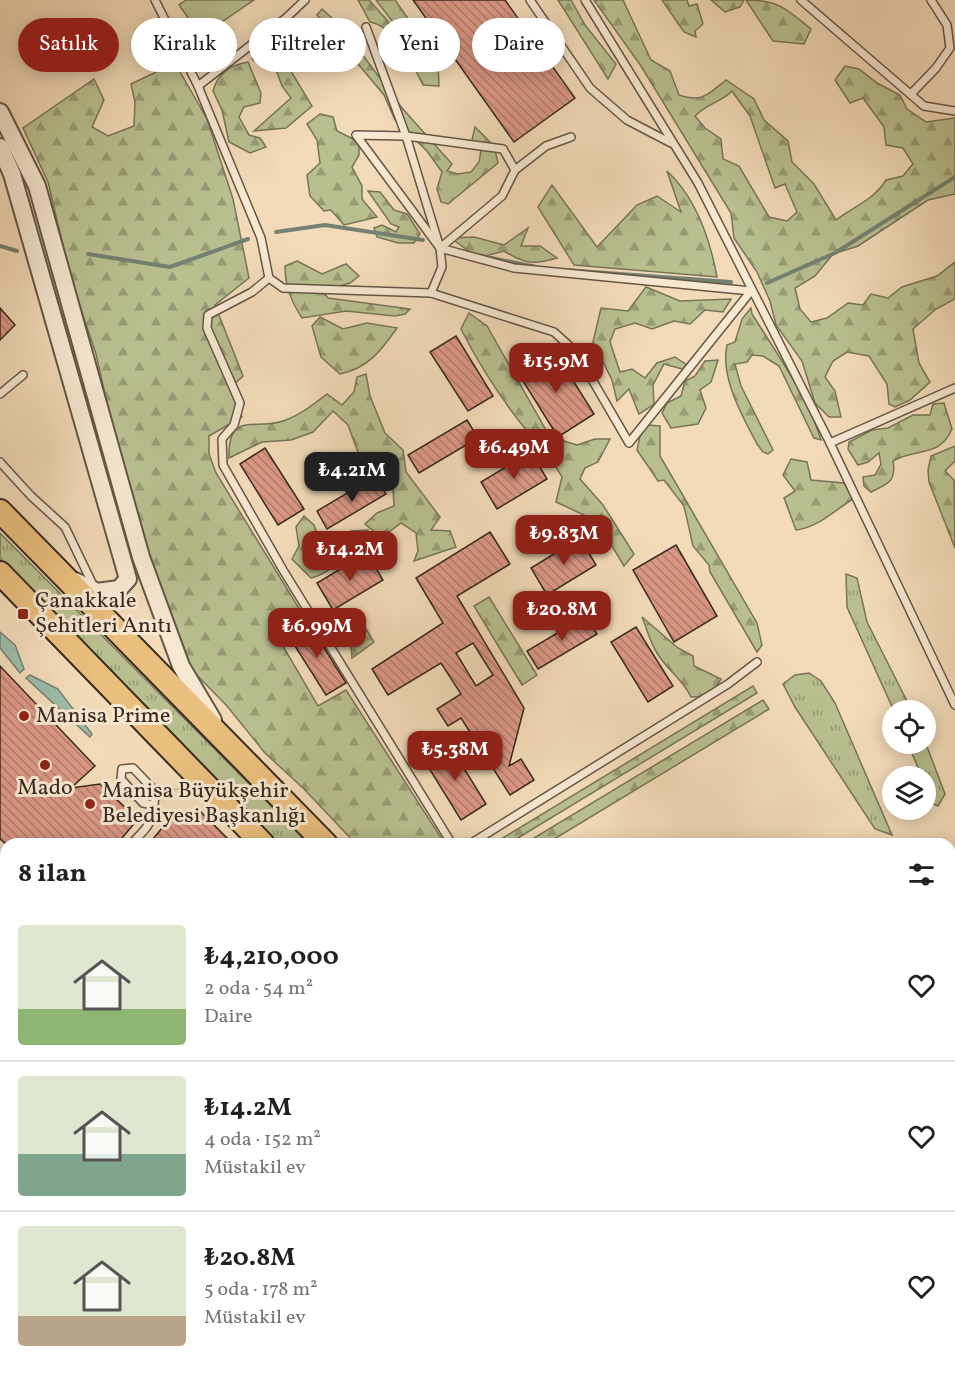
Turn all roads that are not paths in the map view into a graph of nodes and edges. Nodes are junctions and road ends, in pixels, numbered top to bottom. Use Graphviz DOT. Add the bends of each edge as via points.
graph roads {
  1 [pos="155,0"];
  2 [pos="305,0"];
  3 [pos="530,0"];
  4 [pos="585,0"];
  5 [pos="801,0"];
  6 [pos="931,0"];
  7 [pos="366,27"];
  8 [pos="198,86"];
  9 [pos="911,94"];
  10 [pos="955,111"];
  11 [pos="0,112"];
  12 [pos="406,136"];
  13 [pos="571,137"];
  14 [pos="673,144"];
  15 [pos="0,147"];
  16 [pos="515,170"];
  17 [pos="440,248"];
  18 [pos="269,278"];
  19 [pos="751,291"];
  20 [pos="431,293"];
  21 [pos="23,375"];
  22 [pos="955,388"];
  23 [pos="0,394"];
  24 [pos="830,443"];
  25 [pos="0,462"];
  26 [pos="3,513"];
  27 [pos="0,573"];
  28 [pos="63,574"];
  29 [pos="97,592"];
  30 [pos="122,633"];
  31 [pos="757,662"];
  32 [pos="955,705"];
  33 [pos="232,751"];
  34 [pos="154,805"];
  35 [pos="137,838"];
  36 [pos="257,838"];
  37 [pos="320,838"];
  38 [pos="448,838"];
  39 [pos="480,838"];
  1 -- 8 [label="lane"];
  2 -- 8 [label="lane"];
  3 -- 14 [label="lane" via="590,87 627,120"];
  4 -- 14 [label="lane"];
  5 -- 9 [label="lane"];
  6 -- 9 [label="lane" via="947,25 950,48"];
  7 -- 12 [label="lane"];
  8 -- 18 [label="lane" via="261,238"];
  9 -- 10 [label="lane" via="924,106"];
  11 -- 33 [label="street" via="37,186 141,557 181,666"];
  12 -- 16 [label="lane" via="503,149"];
  12 -- 17 [label="lane"];
  12 -- 17 [label="lane" via="356,135"];
  13 -- 16 [label="lane" via="546,146"];
  14 -- 19 [label="lane" via="698,183"];
  15 -- 29 [label="street" via="12,174 128,579 120,590"];
  16 -- 17 [label="lane" via="502,196"];
  17 -- 19 [label="lane" via="514,268"];
  17 -- 20 [label="lane" via="442,267"];
  18 -- 20 [label="lane" via="283,288"];
  18 -- 38 [label="lane" via="252,292 208,315 207,328 240,403 234,425 222,439 223,465"];
  19 -- 20 [label="lane" via="629,442 576,352 554,332"];
  19 -- 24 [label="lane"];
  21 -- 23 [label="lane"];
  22 -- 24 [label="lane"];
  24 -- 32 [label="lane"];
  25 -- 29 [label="lane" via="65,527"];
  26 -- 28 [label="highway"];
  27 -- 36 [label="highway"];
  28 -- 29 [label="street"];
  28 -- 30 [label="highway"];
  29 -- 30 [label="lane"];
  30 -- 33 [label="highway"];
  31 -- 39 [label="lane" via="728,684"];
  33 -- 37 [label="highway"];
  34 -- 34 [label="lane" via="155,791 133,768 122,769 121,779 143,803"];
  34 -- 35 [label="lane" via="152,823"];
}
